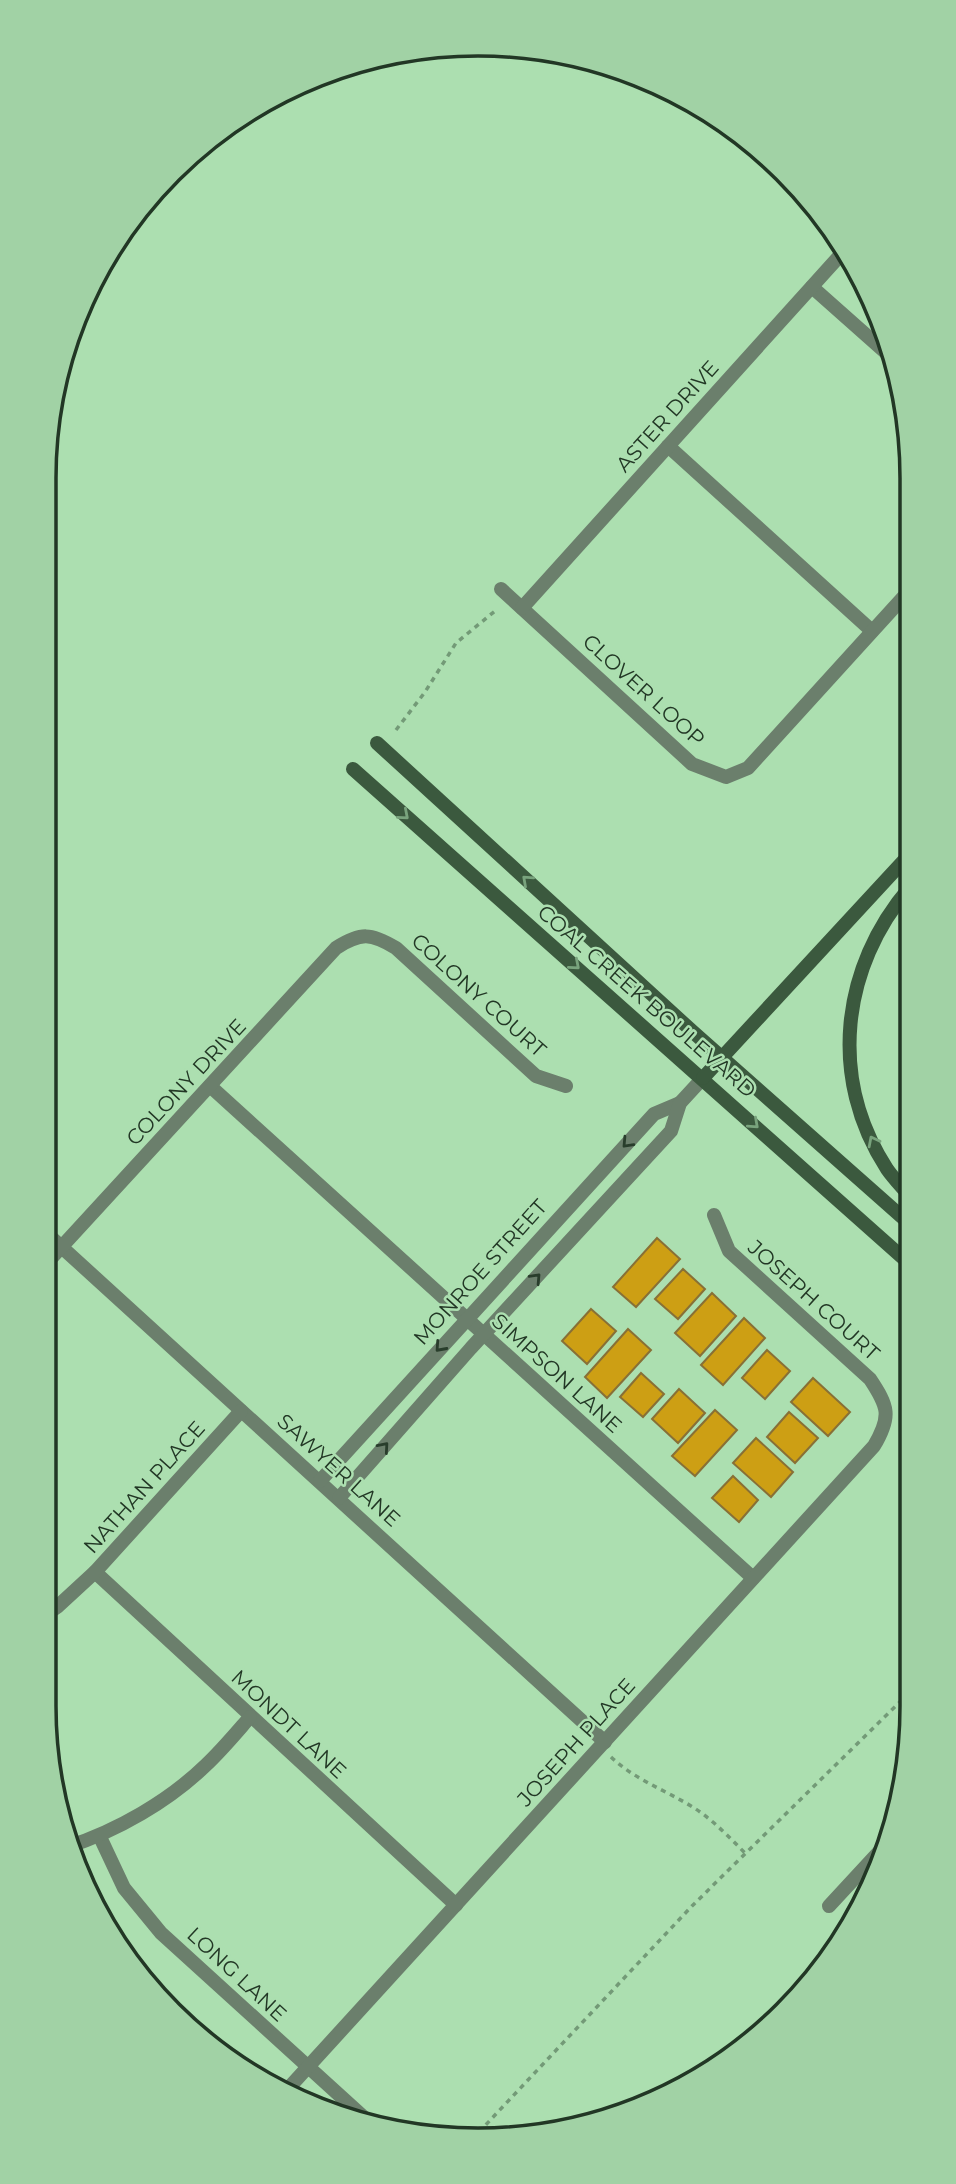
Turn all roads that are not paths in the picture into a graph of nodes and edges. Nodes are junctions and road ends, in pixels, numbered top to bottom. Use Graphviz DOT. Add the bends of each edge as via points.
graph roads {
  1 [pos="838,258"];
  2 [pos="812,287"];
  3 [pos="879,347"];
  4 [pos="668,446"];
  5 [pos="501,589"];
  6 [pos="900,601"];
  7 [pos="522,608"];
  8 [pos="872,631"];
  9 [pos="377,743"];
  10 [pos="353,769"];
  11 [pos="900,865"];
  12 [pos="900,898"];
  13 [pos="365,935"];
  14 [pos="722,1058"];
  15 [pos="703,1078"];
  16 [pos="210,1086"];
  17 [pos="566,1086"];
  18 [pos="680,1103"];
  19 [pos="900,1185"];
  20 [pos="714,1215"];
  21 [pos="900,1215"];
  22 [pos="56,1242"];
  23 [pos="62,1247"];
  24 [pos="56,1253"];
  25 [pos="900,1255"];
  26 [pos="466,1319"];
  27 [pos="483,1335"];
  28 [pos="241,1411"];
  29 [pos="887,1416"];
  30 [pos="320,1481"];
  31 [pos="339,1498"];
  32 [pos="94,1572"];
  33 [pos="753,1578"];
  34 [pos="56,1608"];
  35 [pos="250,1717"];
  36 [pos="605,1742"];
  37 [pos="100,1837"];
  38 [pos="79,1843"];
  39 [pos="870,1861"];
  40 [pos="456,1905"];
  41 [pos="829,1906"];
  42 [pos="307,2067"];
  43 [pos="292,2084"];
  44 [pos="355,2110"];
  1 -- 2 [label="street, ASTER DRIVE"];
  2 -- 3 [label="street"];
  2 -- 4 [label="street, ASTER DRIVE"];
  4 -- 7 [label="street, ASTER DRIVE"];
  4 -- 8 [label="street"];
  5 -- 7 [label="street, CLOVER LOOP"];
  6 -- 8 [label="street, CLOVER LOOP"];
  7 -- 8 [label="street, CLOVER LOOP" via="692,764 726,777 748,768"];
  14 -- 9 [label="main road, COAL CREEK BOULEVARD, one-way"];
  10 -- 15 [label="main road, COAL CREEK BOULEVARD, one-way"];
  11 -- 14 [label="main road, MONROE STREET"];
  19 -- 12 [label="main road, one-way" via="868,1131 848,1048 854,996 870,946"];
  13 -- 16 [label="street, COLONY DRIVE" via="336,948"];
  13 -- 17 [label="street, COLONY COURT" via="396,948 536,1076"];
  14 -- 15 [label="main road, MONROE STREET"];
  14 -- 21 [label="main road, COAL CREEK BOULEVARD"];
  15 -- 18 [label="street, MONROE STREET"];
  15 -- 25 [label="main road, COAL CREEK BOULEVARD, one-way"];
  16 -- 23 [label="street, COLONY DRIVE"];
  16 -- 26 [label="street, SIMPSON LANE"];
  18 -- 26 [label="street, MONROE STREET, one-way" via="654,1114"];
  27 -- 18 [label="street, MONROE STREET, one-way" via="671,1131"];
  20 -- 29 [label="street, JOSEPH COURT" via="729,1251 870,1379"];
  22 -- 23 [label="street, SAWYER LANE"];
  23 -- 24 [label="street, COLONY DRIVE"];
  23 -- 28 [label="street, SAWYER LANE"];
  26 -- 27 [label="street, SIMPSON LANE"];
  26 -- 30 [label="street, MONROE STREET, one-way"];
  31 -- 27 [label="street, MONROE STREET, one-way"];
  27 -- 33 [label="street, SIMPSON LANE"];
  28 -- 30 [label="street, SAWYER LANE"];
  28 -- 32 [label="street, NATHAN PLACE"];
  29 -- 33 [label="street, JOSEPH PLACE" via="874,1446"];
  30 -- 31 [label="street, SAWYER LANE"];
  31 -- 36 [label="street, SAWYER LANE"];
  32 -- 34 [label="street, NATHAN PLACE"];
  32 -- 35 [label="street, MONDT LANE"];
  33 -- 36 [label="street, JOSEPH PLACE"];
  35 -- 37 [label="street" via="205,1766 163,1799"];
  35 -- 40 [label="street, MONDT LANE"];
  36 -- 40 [label="street, JOSEPH PLACE"];
  37 -- 38 [label="street"];
  37 -- 42 [label="street, LONG LANE" via="124,1888 162,1933"];
  39 -- 41 [label="street"];
  40 -- 42 [label="street, JOSEPH PLACE"];
  42 -- 43 [label="street, JOSEPH PLACE"];
  42 -- 44 [label="street, LONG LANE"];
}
